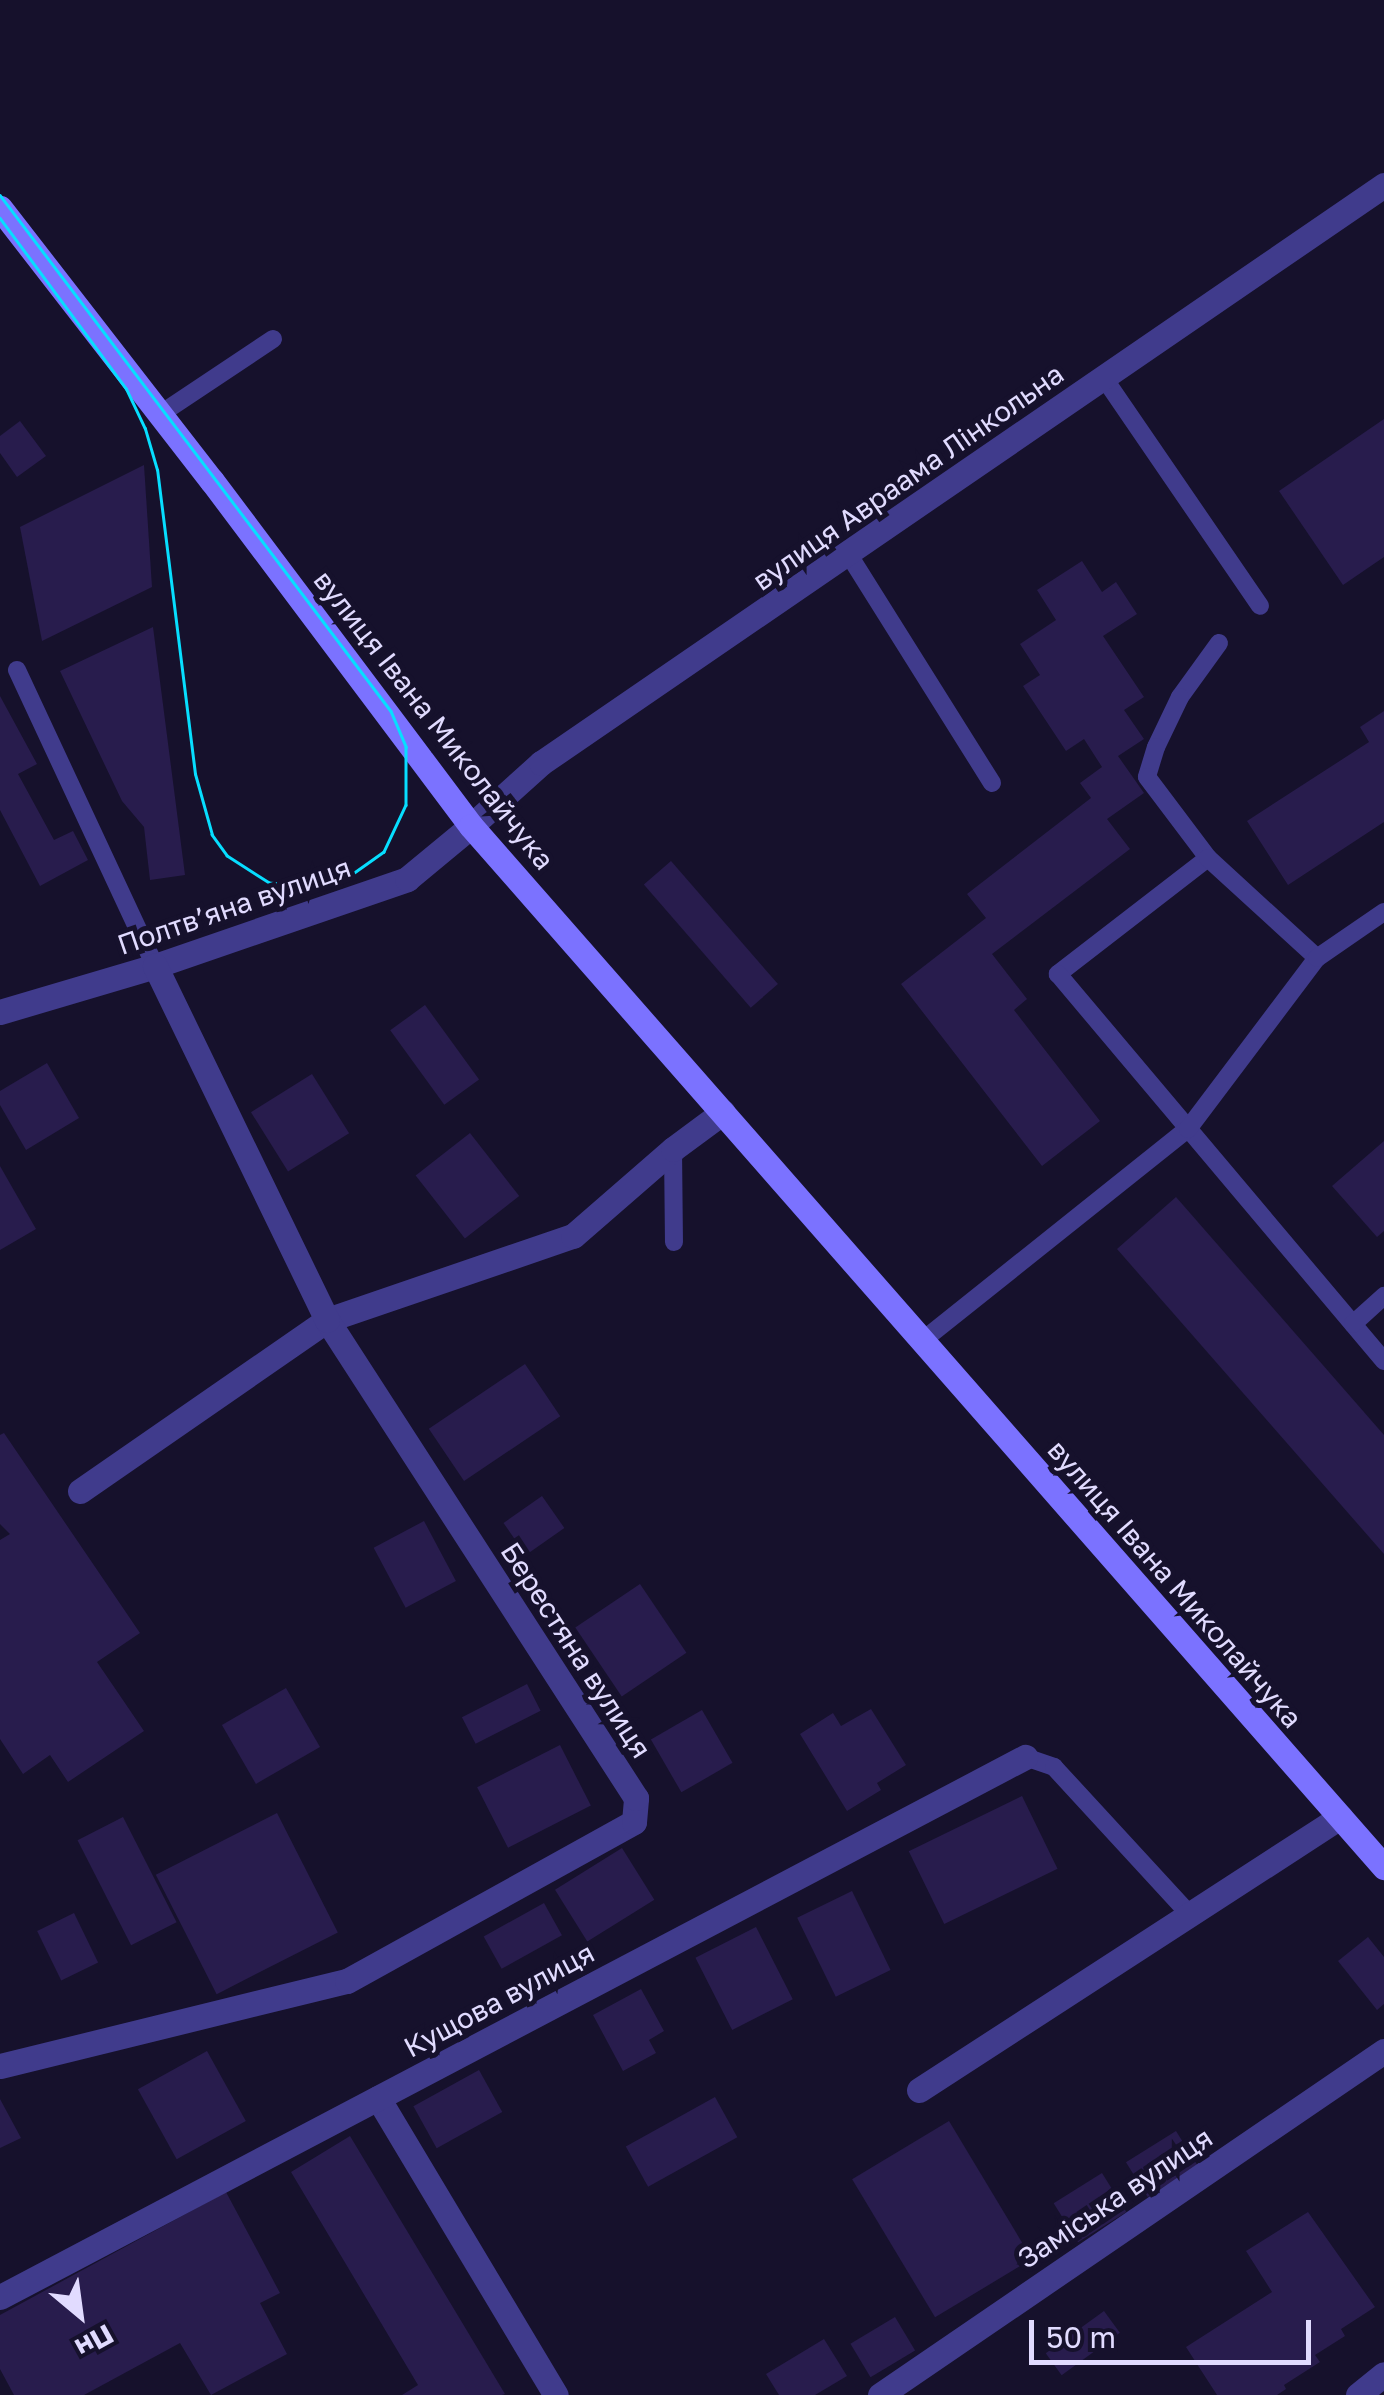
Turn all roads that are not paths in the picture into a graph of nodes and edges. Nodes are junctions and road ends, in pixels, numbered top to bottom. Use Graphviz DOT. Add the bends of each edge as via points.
graph roads {
  1 [pos="1383,188"];
  2 [pos="0,208"];
  3 [pos="272,338"];
  4 [pos="1104,378"];
  5 [pos="159,414"];
  6 [pos="849,555"];
  7 [pos="1260,606"];
  8 [pos="1219,644"];
  9 [pos="17,670"];
  10 [pos="992,783"];
  11 [pos="470,826"];
  12 [pos="1208,858"];
  13 [pos="1384,912"];
  14 [pos="1317,958"];
  15 [pos="155,966"];
  16 [pos="0,1012"];
  17 [pos="722,1112"];
  18 [pos="1188,1129"];
  19 [pos="672,1149"];
  20 [pos="674,1242"];
  21 [pos="1384,1296"];
  22 [pos="326,1320"];
  23 [pos="1353,1324"];
  24 [pos="922,1341"];
  25 [pos="1384,1361"];
  26 [pos="80,1491"];
  27 [pos="1025,1757"];
  28 [pos="1340,1817"];
  29 [pos="1384,1867"];
  30 [pos="1191,1916"];
  31 [pos="1384,2052"];
  32 [pos="0,2066"];
  33 [pos="919,2090"];
  34 [pos="378,2098"];
  35 [pos="0,2297"];
  36 [pos="1384,2374"];
  37 [pos="556,2395"];
  38 [pos="880,2395"];
  39 [pos="1358,2395"];
  1 -- 4 [label="street, вулиця Авраама Лінкольна"];
  2 -- 5 [label="main road, вулиця Івана Миколайчука"];
  3 -- 5 [label="lane"];
  4 -- 6 [label="street, вулиця Авраама Лінкольна"];
  4 -- 7 [label="lane"];
  5 -- 11 [label="main road, вулиця Івана Миколайчука"];
  6 -- 10 [label="lane"];
  6 -- 11 [label="street, вулиця Авраама Лінкольна" via="541,763"];
  8 -- 12 [label="lane" via="1180,696 1148,777"];
  9 -- 15 [label="lane"];
  11 -- 15 [label="street, Полтвʼяна вулиця" via="407,879"];
  11 -- 17 [label="main road, вулиця Івана Миколайчука"];
  12 -- 14 [label="lane"];
  12 -- 18 [label="lane" via="1058,974"];
  13 -- 14 [label="lane"];
  14 -- 18 [label="lane"];
  15 -- 16 [label="street, Полтвʼяна вулиця"];
  15 -- 22 [label="street, Берестяна вулиця"];
  17 -- 19 [label="street"];
  17 -- 24 [label="main road, вулиця Івана Миколайчука"];
  18 -- 23 [label="lane"];
  18 -- 24 [label="lane"];
  19 -- 20 [label="lane"];
  19 -- 22 [label="street" via="573,1236"];
  21 -- 23 [label="lane"];
  22 -- 26 [label="street"];
  22 -- 32 [label="street, Берестяна вулиця" via="636,1798 634,1822 347,1981"];
  23 -- 25 [label="lane"];
  24 -- 28 [label="main road, вулиця Івана Миколайчука"];
  27 -- 30 [label="lane" via="1054,1767"];
  27 -- 34 [label="street, Кущова вулиця"];
  28 -- 29 [label="main road, вулиця Івана Миколайчука"];
  28 -- 30 [label="street"];
  30 -- 33 [label="street"];
  31 -- 38 [label="street, Заміська вулиця"];
  34 -- 35 [label="street, Кущова вулиця"];
  34 -- 37 [label="street"];
  36 -- 39 [label="street"];
}
